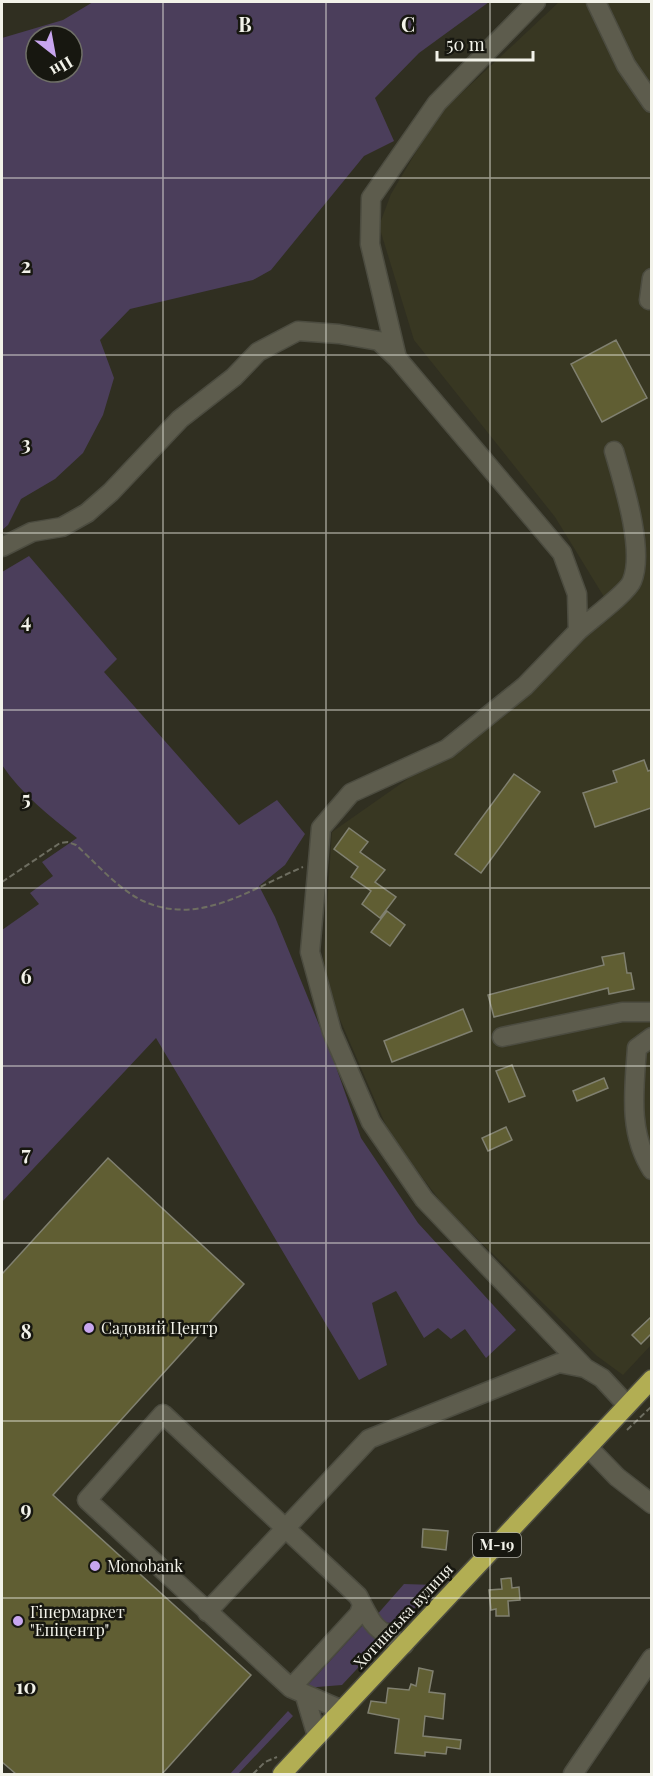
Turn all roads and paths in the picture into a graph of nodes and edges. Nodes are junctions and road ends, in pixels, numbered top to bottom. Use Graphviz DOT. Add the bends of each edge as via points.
graph roads {
  1 [pos="536,2"];
  2 [pos="596,2"];
  3 [pos="651,103"];
  4 [pos="651,278"];
  5 [pos="649,300"];
  6 [pos="397,358"];
  7 [pos="614,451"];
  8 [pos="2,547"];
  9 [pos="578,631"];
  10 [pos="317,861"];
  11 [pos="2,882"];
  12 [pos="651,1012"];
  13 [pos="501,1037"];
  14 [pos="651,1037"];
  15 [pos="651,1170"];
  16 [pos="585,1368"];
  17 [pos="651,1379"];
  18 [pos="627,1405"];
  19 [pos="588,1447"];
  20 [pos="651,1504"];
  21 [pos="287,1527"];
  22 [pos="361,1608"];
  23 [pos="207,1612"];
  24 [pos="404,1645"];
  25 [pos="651,1658"];
  26 [pos="298,1692"];
  27 [pos="342,1710"];
  28 [pos="318,1736"];
  29 [pos="282,1774"];
  30 [pos="573,1774"];
  1 -- 6 [label="lane" via="437,103 371,198 370,244"];
  2 -- 3 [label="lane" via="626,65"];
  4 -- 5 [label="lane"];
  6 -- 8 [label="lane" via="379,341 339,333 298,331 258,352 234,377 180,418 87,513 62,527 32,532"];
  6 -- 9 [label="lane" via="562,553 577,594"];
  7 -- 9 [label="lane" via="631,508 636,565 632,583"];
  9 -- 10 [label="lane" via="525,686 447,749 351,793 321,828"];
  10 -- 11 [label="path" via="217,904 183,912 142,900 68,842 60,843"];
  10 -- 16 [label="lane" via="310,952 332,1032 371,1122 424,1199"];
  12 -- 13 [label="lane" via="622,1012"];
  14 -- 15 [label="lane" via="637,1048 633,1107 640,1151"];
  16 -- 18 [label="lane" via="602,1378"];
  16 -- 21 [label="lane" via="559,1363 369,1439"];
  17 -- 18 [label="highway, Хотинська вулиця / М-19"];
  18 -- 19 [label="highway, Хотинська вулиця / М-19"];
  19 -- 20 [label="lane"];
  19 -- 24 [label="highway, Хотинська вулиця / М-19"];
  21 -- 22 [label="lane" via="357,1596"];
  21 -- 23 [label="lane"];
  21 -- 23 [label="lane" via="164,1414 87,1500"];
  22 -- 24 [label="lane" via="378,1630"];
  22 -- 26 [label="lane"];
  23 -- 26 [label="lane"];
  24 -- 27 [label="highway, Хотинська вулиця / М-19"];
  25 -- 30 [label="lane"];
  26 -- 27 [label="lane"];
  26 -- 28 [label="lane"];
  27 -- 28 [label="highway, Хотинська вулиця / М-19"];
  28 -- 29 [label="highway, Хотинська вулиця / М-19"];
}
